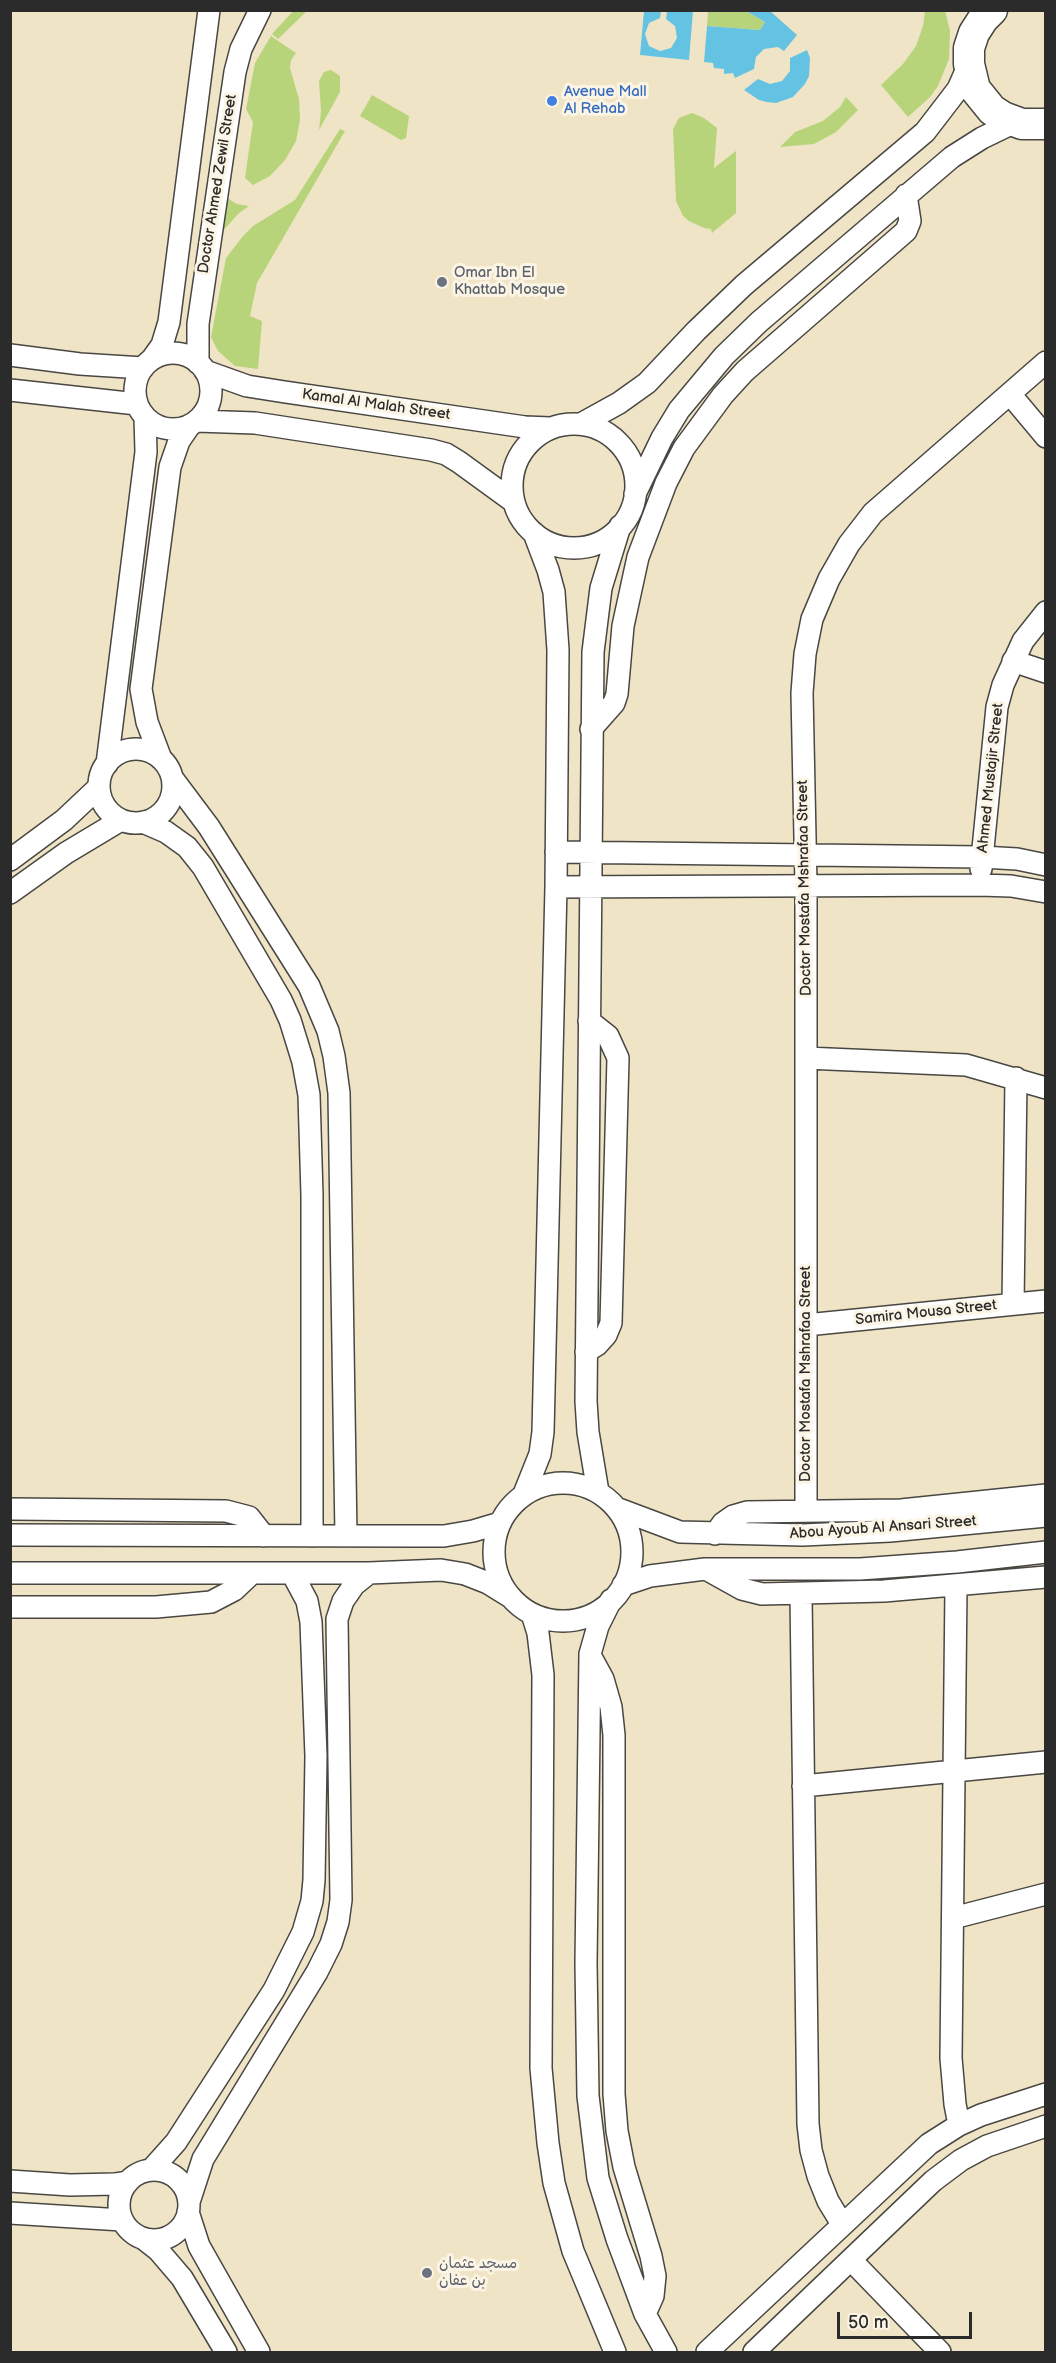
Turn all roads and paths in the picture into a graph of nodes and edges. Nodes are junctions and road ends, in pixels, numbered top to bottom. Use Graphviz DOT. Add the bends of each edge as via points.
graph roads {
  1 [pos="209,10"];
  2 [pos="260,10"];
  3 [pos="977,18"];
  4 [pos="969,64"];
  5 [pos="1034,126"];
  6 [pos="906,195"];
  7 [pos="10,355"];
  8 [pos="1046,362"];
  9 [pos="147,364"];
  10 [pos="202,367"];
  11 [pos="10,390"];
  12 [pos="1010,394"];
  13 [pos="141,411"];
  14 [pos="193,423"];
  15 [pos="581,424"];
  16 [pos="550,428"];
  17 [pos="1046,437"];
  18 [pos="635,494"];
  19 [pos="513,502"];
  20 [pos="620,526"];
  21 [pos="534,533"];
  22 [pos="1046,612"];
  23 [pos="1013,661"];
  24 [pos="1046,672"];
  25 [pos="591,729"];
  26 [pos="161,759"];
  27 [pos="107,764"];
  28 [pos="173,779"];
  29 [pos="99,787"];
  30 [pos="121,820"];
  31 [pos="143,822"];
  32 [pos="556,852"];
  33 [pos="591,854"];
  34 [pos="805,854"];
  35 [pos="982,857"];
  36 [pos="10,860"];
  37 [pos="1046,865"];
  38 [pos="806,885"];
  39 [pos="980,885"];
  40 [pos="556,887"];
  41 [pos="591,887"];
  42 [pos="1046,892"];
  43 [pos="10,893"];
  44 [pos="590,1021"];
  45 [pos="806,1058"];
  46 [pos="1016,1078"];
  47 [pos="1046,1088"];
  48 [pos="1046,1301"];
  49 [pos="1013,1304"];
  50 [pos="806,1325"];
  51 [pos="586,1352"];
  52 [pos="598,1492"];
  53 [pos="524,1494"];
  54 [pos="1046,1495"];
  55 [pos="616,1508"];
  56 [pos="10,1509"];
  57 [pos="806,1510"];
  58 [pos="1046,1516"];
  59 [pos="500,1523"];
  60 [pos="715,1534"];
  61 [pos="10,1535"];
  62 [pos="264,1536"];
  63 [pos="312,1536"];
  64 [pos="346,1536"];
  65 [pos="1046,1552"];
  66 [pos="705,1569"];
  67 [pos="10,1573"];
  68 [pos="252,1573"];
  69 [pos="292,1573"];
  70 [pos="369,1573"];
  71 [pos="1046,1577"];
  72 [pos="956,1586"];
  73 [pos="617,1593"];
  74 [pos="801,1595"];
  75 [pos="509,1596"];
  76 [pos="10,1607"];
  77 [pos="532,1614"];
  78 [pos="590,1654"];
  79 [pos="1046,1762"];
  80 [pos="954,1771"];
  81 [pos="803,1786"];
  82 [pos="1046,1894"];
  83 [pos="953,1918"];
  84 [pos="1046,2094"];
  85 [pos="959,2125"];
  86 [pos="1046,2126"];
  87 [pos="151,2170"];
  88 [pos="10,2181"];
  89 [pos="127,2182"];
  90 [pos="189,2207"];
  91 [pos="10,2212"];
  92 [pos="122,2220"];
  93 [pos="842,2224"];
  94 [pos="144,2239"];
  95 [pos="851,2260"];
  96 [pos="645,2314"];
  97 [pos="226,2352"];
  98 [pos="259,2352"];
  99 [pos="615,2352"];
  100 [pos="666,2352"];
  101 [pos="707,2352"];
  102 [pos="754,2352"];
  103 [pos="940,2352"];
  1 -- 9 [label="street, Doctor Ahmed Zewil Street" via="169,322 162,345"];
  2 -- 10 [label="street, Doctor Ahmed Zewil Street" via="241,49 235,72 198,324"];
  3 -- 4 [label="street"];
  4 -- 5 [label="street" via="982,101 992,110"];
  4 -- 15 [label="street" via="952,98 926,132 744,285 647,383"];
  5 -- 6 [label="street" via="965,148"];
  6 -- 18 [label="street" via="724,356 679,410"];
  6 -- 25 [label="street" via="910,221 906,231 745,371 684,448 638,557 623,626 617,694"];
  7 -- 9 [label="street" via="80,364"];
  8 -- 12 [label="street, Doctor Mostafa Mshrafaa Street"];
  9 -- 10 [label="street" via="163,354 176,353 188,356"];
  9 -- 13 [label="street" via="136,379"];
  10 -- 14 [label="street" via="211,396 207,408"];
  10 -- 16 [label="street, Kamal Al Malah Street" via="247,386"];
  11 -- 13 [label="street"];
  12 -- 17 [label="street"];
  12 -- 34 [label="street, Doctor Mostafa Mshrafaa Street" via="873,513 829,579 812,619 805,654"];
  13 -- 14 [label="street" via="162,428 176,429"];
  13 -- 27 [label="street" via="146,452"];
  14 -- 19 [label="street" via="235,421 272,425 431,450 459,462"];
  14 -- 26 [label="street" via="179,441 170,467 141,689 147,722"];
  15 -- 16 [label="street"];
  15 -- 18 [label="street" via="607,433 618,442 632,466"];
  16 -- 19 [label="street" via="535,437 514,466"];
  18 -- 20 [label="street"];
  19 -- 21 [label="street"];
  20 -- 21 [label="street" via="594,544 578,547 555,544"];
  20 -- 25 [label="street" via="596,619"];
  21 -- 32 [label="street" via="554,592 557,624"];
  22 -- 23 [label="street, Ahmed Mustajir Street"];
  23 -- 24 [label="street"];
  23 -- 35 [label="street, Ahmed Mustajir Street" via="997,707"];
  25 -- 33 [label="street"];
  26 -- 27 [label="street" via="151,752 127,750"];
  26 -- 28 [label="street"];
  27 -- 29 [label="street"];
  28 -- 31 [label="street" via="170,802 154,819"];
  28 -- 64 [label="street" via="209,827 309,986 334,1056 339,1093"];
  29 -- 30 [label="street" via="105,807"];
  29 -- 36 [label="street" via="64,820"];
  30 -- 31 [label="street"];
  30 -- 43 [label="street"];
  31 -- 63 [label="street" via="166,832 203,867 281,1000 303,1062 309,1095 312,1195"];
  32 -- 33 [label="street"];
  32 -- 40 [label="street"];
  33 -- 34 [label="street"];
  33 -- 41 [label="street"];
  34 -- 35 [label="street"];
  34 -- 38 [label="street, Doctor Mostafa Mshrafaa Street"];
  35 -- 37 [label="street"];
  35 -- 39 [label="street, Ahmed Mustajir Street"];
  38 -- 39 [label="street"];
  38 -- 41 [label="street"];
  38 -- 45 [label="street, Doctor Mostafa Mshrafaa Street"];
  39 -- 42 [label="street"];
  40 -- 41 [label="street"];
  40 -- 53 [label="street" via="543,1432 540,1454"];
  41 -- 44 [label="street"];
  44 -- 51 [label="street"];
  44 -- 51 [label="street" via="609,1036 618,1058 611,1323 606,1335"];
  45 -- 46 [label="street" via="966,1065"];
  45 -- 50 [label="street, Doctor Mostafa Mshrafaa Street"];
  46 -- 47 [label="street"];
  46 -- 49 [label="street"];
  48 -- 49 [label="street, Samira Mousa Street"];
  49 -- 50 [label="street, Samira Mousa Street"];
  50 -- 57 [label="street, Doctor Mostafa Mshrafaa Street"];
  51 -- 52 [label="street" via="588,1432"];
  52 -- 53 [label="street" via="563,1483"];
  52 -- 55 [label="street"];
  53 -- 59 [label="street"];
  54 -- 57 [label="street" via="901,1510"];
  55 -- 60 [label="street, Abou Ayoub Al Ansari Street" via="680,1532"];
  55 -- 73 [label="street" via="628,1529 632,1553 630,1569"];
  56 -- 62 [label="street" via="226,1511 249,1517"];
  57 -- 60 [label="street" via="747,1512 733,1516"];
  58 -- 60 [label="street, Abou Ayoub Al Ansari Street" via="890,1531"];
  59 -- 64 [label="street" via="444,1536"];
  59 -- 75 [label="street" via="493,1553 498,1576"];
  61 -- 62 [label="street"];
  62 -- 63 [label="street"];
  63 -- 64 [label="street"];
  65 -- 66 [label="street" via="869,1568"];
  66 -- 73 [label="street" via="650,1576"];
  66 -- 74 [label="street" via="742,1589"];
  67 -- 68 [label="street"];
  68 -- 69 [label="street"];
  68 -- 76 [label="street" via="234,1590 211,1602 156,1607"];
  69 -- 70 [label="street"];
  69 -- 87 [label="street" via="307,1601 311,1622 316,1756 312,1901 303,1932 274,1990 176,2142"];
  70 -- 75 [label="street" via="465,1574"];
  70 -- 90 [label="street" via="348,1593 337,1619 341,1889 338,1922 317,1972 203,2159"];
  71 -- 72 [label="street"];
  72 -- 74 [label="street"];
  72 -- 80 [label="street"];
  73 -- 77 [label="street" via="594,1613 574,1620 552,1620"];
  73 -- 78 [label="street" via="598,1626"];
  74 -- 81 [label="street"];
  75 -- 77 [label="street"];
  77 -- 99 [label="street" via="543,1675 541,2068 546,2123 554,2183 573,2251"];
  78 -- 96 [label="street" via="588,2096 598,2178"];
  78 -- 96 [label="street" via="603,1679 614,1735 614,2094 624,2167 655,2276"];
  79 -- 80 [label="street"];
  80 -- 81 [label="street"];
  80 -- 83 [label="street"];
  81 -- 93 [label="street" via="808,2124 818,2176"];
  82 -- 83 [label="street"];
  83 -- 85 [label="street" via="951,2058"];
  84 -- 85 [label="street"];
  85 -- 93 [label="street" via="913,2157"];
  86 -- 95 [label="street" via="987,2146 961,2160 933,2181"];
  87 -- 89 [label="street"];
  87 -- 90 [label="street" via="177,2178 187,2193"];
  88 -- 89 [label="street" via="70,2185"];
  89 -- 92 [label="street" via="119,2197"];
  90 -- 94 [label="street" via="180,2229 172,2235"];
  90 -- 98 [label="street" via="199,2246"];
  91 -- 92 [label="street"];
  92 -- 94 [label="street" via="131,2232"];
  93 -- 101 [label="street"];
  94 -- 97 [label="street" via="182,2278"];
  95 -- 102 [label="street"];
  95 -- 103 [label="street"];
  96 -- 100 [label="street"];
}
